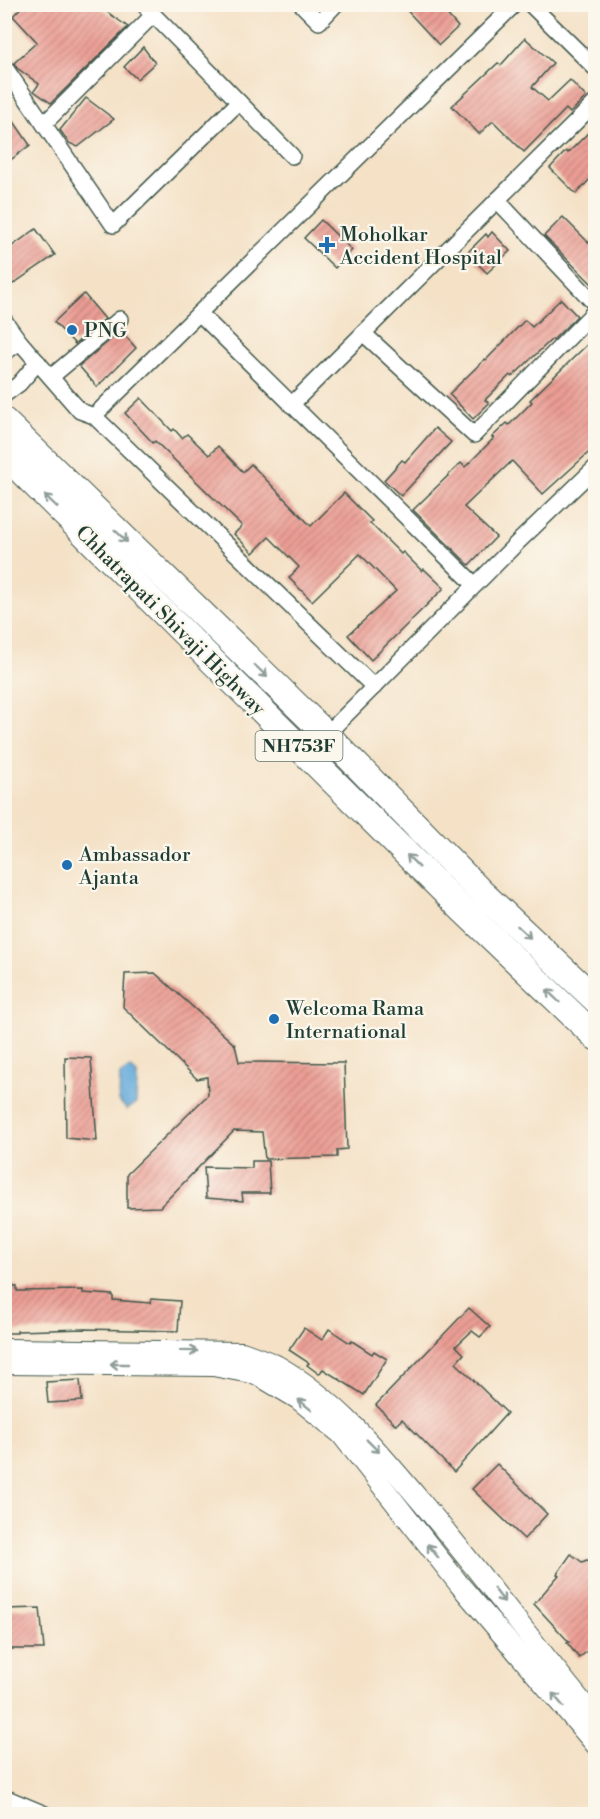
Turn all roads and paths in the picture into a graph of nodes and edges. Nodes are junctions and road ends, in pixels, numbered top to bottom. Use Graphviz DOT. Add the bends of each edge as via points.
graph roads {
  1 [pos="301,4"];
  2 [pos="336,4"];
  3 [pos="515,4"];
  4 [pos="530,4"];
  5 [pos="148,10"];
  6 [pos="4,66"];
  7 [pos="596,69"];
  8 [pos="238,102"];
  9 [pos="596,102"];
  10 [pos="44,124"];
  11 [pos="292,156"];
  12 [pos="497,200"];
  13 [pos="596,305"];
  14 [pos="596,310"];
  15 [pos="199,312"];
  16 [pos="120,318"];
  17 [pos="4,320"];
  18 [pos="363,333"];
  19 [pos="20,342"];
  20 [pos="4,353"];
  21 [pos="38,362"];
  22 [pos="51,376"];
  23 [pos="4,395"];
  24 [pos="291,405"];
  25 [pos="94,416"];
  26 [pos="4,421"];
  27 [pos="4,454"];
  28 [pos="596,467"];
  29 [pos="475,585"];
  30 [pos="374,687"];
  31 [pos="327,735"];
  32 [pos="307,754"];
  33 [pos="596,1000"];
  34 [pos="596,1037"];
  35 [pos="4,1349"];
  36 [pos="27,1357"];
  37 [pos="4,1364"];
  38 [pos="346,1429"];
  39 [pos="596,1719"];
  40 [pos="596,1745"];
  41 [pos="4,1797"];
  42 [pos="45,1815"];
  1 -- 2 [label="street" via="319,22"];
  3 -- 15 [label="street"];
  4 -- 7 [label="street"];
  5 -- 8 [label="street"];
  5 -- 10 [label="street"];
  6 -- 10 [label="street"];
  8 -- 10 [label="street" via="113,225"];
  8 -- 11 [label="street"];
  9 -- 12 [label="street"];
  12 -- 13 [label="street"];
  12 -- 18 [label="street"];
  14 -- 18 [label="street" via="474,435"];
  15 -- 24 [label="street"];
  15 -- 25 [label="street"];
  16 -- 22 [label="street"];
  17 -- 19 [label="street"];
  18 -- 24 [label="street"];
  19 -- 20 [label="street"];
  19 -- 21 [label="street"];
  21 -- 22 [label="street"];
  21 -- 23 [label="street"];
  22 -- 25 [label="street" via="80,411"];
  24 -- 29 [label="street"];
  25 -- 30 [label="street"];
  26 -- 31 [label="highway, Chhatrapati Shivaji Highway / NH753F, one-way"];
  32 -- 27 [label="highway, Chhatrapati Shivaji Highway / NH753F, one-way"];
  28 -- 29 [label="street"];
  29 -- 30 [label="street"];
  30 -- 31 [label="street"];
  31 -- 32 [label="street"];
  31 -- 33 [label="highway, Chhatrapati Shivaji Highway / NH753F, one-way" via="481,892"];
  34 -- 32 [label="highway, Chhatrapati Shivaji Highway / NH753F, one-way"];
  35 -- 36 [label="street"];
  36 -- 37 [label="street"];
  36 -- 38 [label="street" via="242,1352 275,1365 309,1387"];
  38 -- 39 [label="street, one-way" via="380,1452"];
  40 -- 38 [label="street, one-way" via="459,1584"];
  41 -- 42 [label="street"];
}
